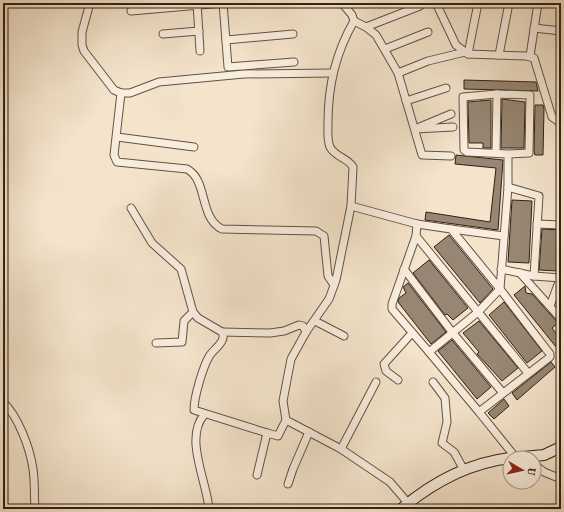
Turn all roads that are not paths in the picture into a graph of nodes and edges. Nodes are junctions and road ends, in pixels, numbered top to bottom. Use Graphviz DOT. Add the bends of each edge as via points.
graph roads {
  1 [pos="90,3"];
  2 [pos="342,3"];
  3 [pos="436,3"];
  4 [pos="442,3"];
  5 [pos="478,3"];
  6 [pos="509,3"];
  7 [pos="538,3"];
  8 [pos="197,4"];
  9 [pos="420,6"];
  10 [pos="131,11"];
  11 [pos="440,12"];
  12 [pos="354,21"];
  13 [pos="366,27"];
  14 [pos="534,28"];
  15 [pos="561,31"];
  16 [pos="199,32"];
  17 [pos="428,32"];
  18 [pos="163,34"];
  19 [pos="293,34"];
  20 [pos="226,40"];
  21 [pos="385,48"];
  22 [pos="200,51"];
  23 [pos="467,53"];
  24 [pos="499,55"];
  25 [pos="530,56"];
  26 [pos="294,62"];
  27 [pos="332,72"];
  28 [pos="398,73"];
  29 [pos="446,88"];
  30 [pos="121,93"];
  31 [pos="497,94"];
  32 [pos="406,101"];
  33 [pos="452,114"];
  34 [pos="561,123"];
  35 [pos="453,127"];
  36 [pos="415,129"];
  37 [pos="117,137"];
  38 [pos="194,147"];
  39 [pos="496,152"];
  40 [pos="508,154"];
  41 [pos="451,156"];
  42 [pos="508,187"];
  43 [pos="351,206"];
  44 [pos="131,208"];
  45 [pos="417,224"];
  46 [pos="537,224"];
  47 [pos="561,225"];
  48 [pos="452,229"];
  49 [pos="416,236"];
  50 [pos="504,236"];
  51 [pos="404,269"];
  52 [pos="501,269"];
  53 [pos="520,273"];
  54 [pos="534,276"];
  55 [pos="560,278"];
  56 [pos="334,284"];
  57 [pos="500,289"];
  58 [pos="550,306"];
  59 [pos="193,312"];
  60 [pos="478,312"];
  61 [pos="561,320"];
  62 [pos="315,321"];
  63 [pos="222,332"];
  64 [pos="306,332"];
  65 [pos="452,332"];
  66 [pos="412,333"];
  67 [pos="344,336"];
  68 [pos="156,343"];
  69 [pos="429,352"];
  70 [pos="528,373"];
  71 [pos="398,380"];
  72 [pos="376,382"];
  73 [pos="433,382"];
  74 [pos="503,393"];
  75 [pos="3,402"];
  76 [pos="479,412"];
  77 [pos="204,415"];
  78 [pos="286,420"];
  79 [pos="309,432"];
  80 [pos="267,433"];
  81 [pos="561,447"];
  82 [pos="341,449"];
  83 [pos="508,450"];
  84 [pos="542,455"];
  85 [pos="502,459"];
  86 [pos="464,470"];
  87 [pos="542,470"];
  88 [pos="257,474"];
  89 [pos="561,479"];
  90 [pos="288,484"];
  91 [pos="405,506"];
  92 [pos="35,509"];
  93 [pos="209,509"];
  1 -- 30 [label="street" via="82,32 84,51 114,90"];
  2 -- 12 [label="street"];
  3 -- 11 [label="street"];
  4 -- 11 [label="street"];
  5 -- 23 [label="street"];
  6 -- 24 [label="street"];
  7 -- 14 [label="street"];
  8 -- 10 [label="street"];
  8 -- 16 [label="street"];
  8 -- 20 [label="street" via="223,3"];
  9 -- 13 [label="street"];
  11 -- 23 [label="street" via="456,45"];
  12 -- 13 [label="street"];
  12 -- 27 [label="street"];
  13 -- 21 [label="street" via="376,35"];
  14 -- 15 [label="street"];
  14 -- 25 [label="street"];
  16 -- 18 [label="street"];
  16 -- 22 [label="street"];
  17 -- 21 [label="street"];
  19 -- 20 [label="street"];
  20 -- 26 [label="street" via="228,67"];
  21 -- 28 [label="street"];
  23 -- 24 [label="street"];
  23 -- 28 [label="street" via="428,61"];
  24 -- 25 [label="street"];
  25 -- 34 [label="street" via="534,58 552,117"];
  27 -- 30 [label="street" via="244,74 159,82 130,93"];
  27 -- 43 [label="street" via="328,101 328,136 332,150 353,167"];
  28 -- 32 [label="street"];
  29 -- 32 [label="street"];
  30 -- 37 [label="street"];
  31 -- 39 [label="street"];
  31 -- 39 [label="street" via="465,96 463,99 464,150"];
  31 -- 40 [label="street" via="528,93 531,96 529,153"];
  32 -- 36 [label="street"];
  33 -- 36 [label="street"];
  35 -- 36 [label="street"];
  36 -- 41 [label="street" via="422,155"];
  37 -- 38 [label="street"];
  37 -- 56 [label="street" via="114,155 117,162 187,168 194,173 210,219 219,228 316,231 324,236 328,276"];
  39 -- 40 [label="street"];
  40 -- 42 [label="street"];
  42 -- 46 [label="street" via="539,196"];
  42 -- 50 [label="street"];
  43 -- 45 [label="street"];
  43 -- 56 [label="street"];
  44 -- 59 [label="street" via="152,243 181,270"];
  45 -- 48 [label="street"];
  45 -- 49 [label="street"];
  46 -- 47 [label="street"];
  46 -- 54 [label="street"];
  48 -- 50 [label="street"];
  48 -- 57 [label="street"];
  49 -- 51 [label="street"];
  49 -- 60 [label="street"];
  50 -- 52 [label="street"];
  51 -- 65 [label="street"];
  51 -- 66 [label="street" via="393,298 392,309"];
  52 -- 53 [label="street"];
  52 -- 57 [label="street"];
  53 -- 54 [label="street"];
  53 -- 58 [label="street"];
  54 -- 55 [label="street"];
  55 -- 58 [label="street"];
  56 -- 62 [label="street" via="329,299"];
  57 -- 60 [label="street"];
  57 -- 70 [label="street" via="550,354 550,357"];
  58 -- 61 [label="street"];
  59 -- 63 [label="street" via="198,318"];
  59 -- 68 [label="street" via="184,321 182,342"];
  60 -- 65 [label="street"];
  60 -- 70 [label="street"];
  62 -- 64 [label="street"];
  62 -- 67 [label="street"];
  63 -- 64 [label="street" via="270,333 284,331 299,324"];
  63 -- 77 [label="street" via="223,339 210,356 194,407 196,412"];
  64 -- 78 [label="street" via="290,359 283,401"];
  65 -- 69 [label="street"];
  65 -- 74 [label="street"];
  66 -- 69 [label="street"];
  66 -- 71 [label="street" via="384,364 386,370"];
  69 -- 76 [label="street"];
  70 -- 74 [label="street"];
  72 -- 82 [label="street"];
  73 -- 86 [label="street" via="445,398 446,422 442,443 454,452"];
  74 -- 76 [label="street"];
  75 -- 92 [label="street" via="20,425 27,446 33,469"];
  76 -- 83 [label="street"];
  77 -- 80 [label="street"];
  77 -- 93 [label="street" via="198,425 197,452"];
  78 -- 79 [label="street"];
  78 -- 80 [label="street" via="278,436"];
  79 -- 82 [label="street"];
  79 -- 90 [label="street"];
  80 -- 88 [label="street"];
  81 -- 84 [label="street"];
  82 -- 91 [label="street" via="395,486"];
  85 -- 86 [label="street"];
  86 -- 91 [label="street" via="439,482"];
  87 -- 89 [label="street"];
}
